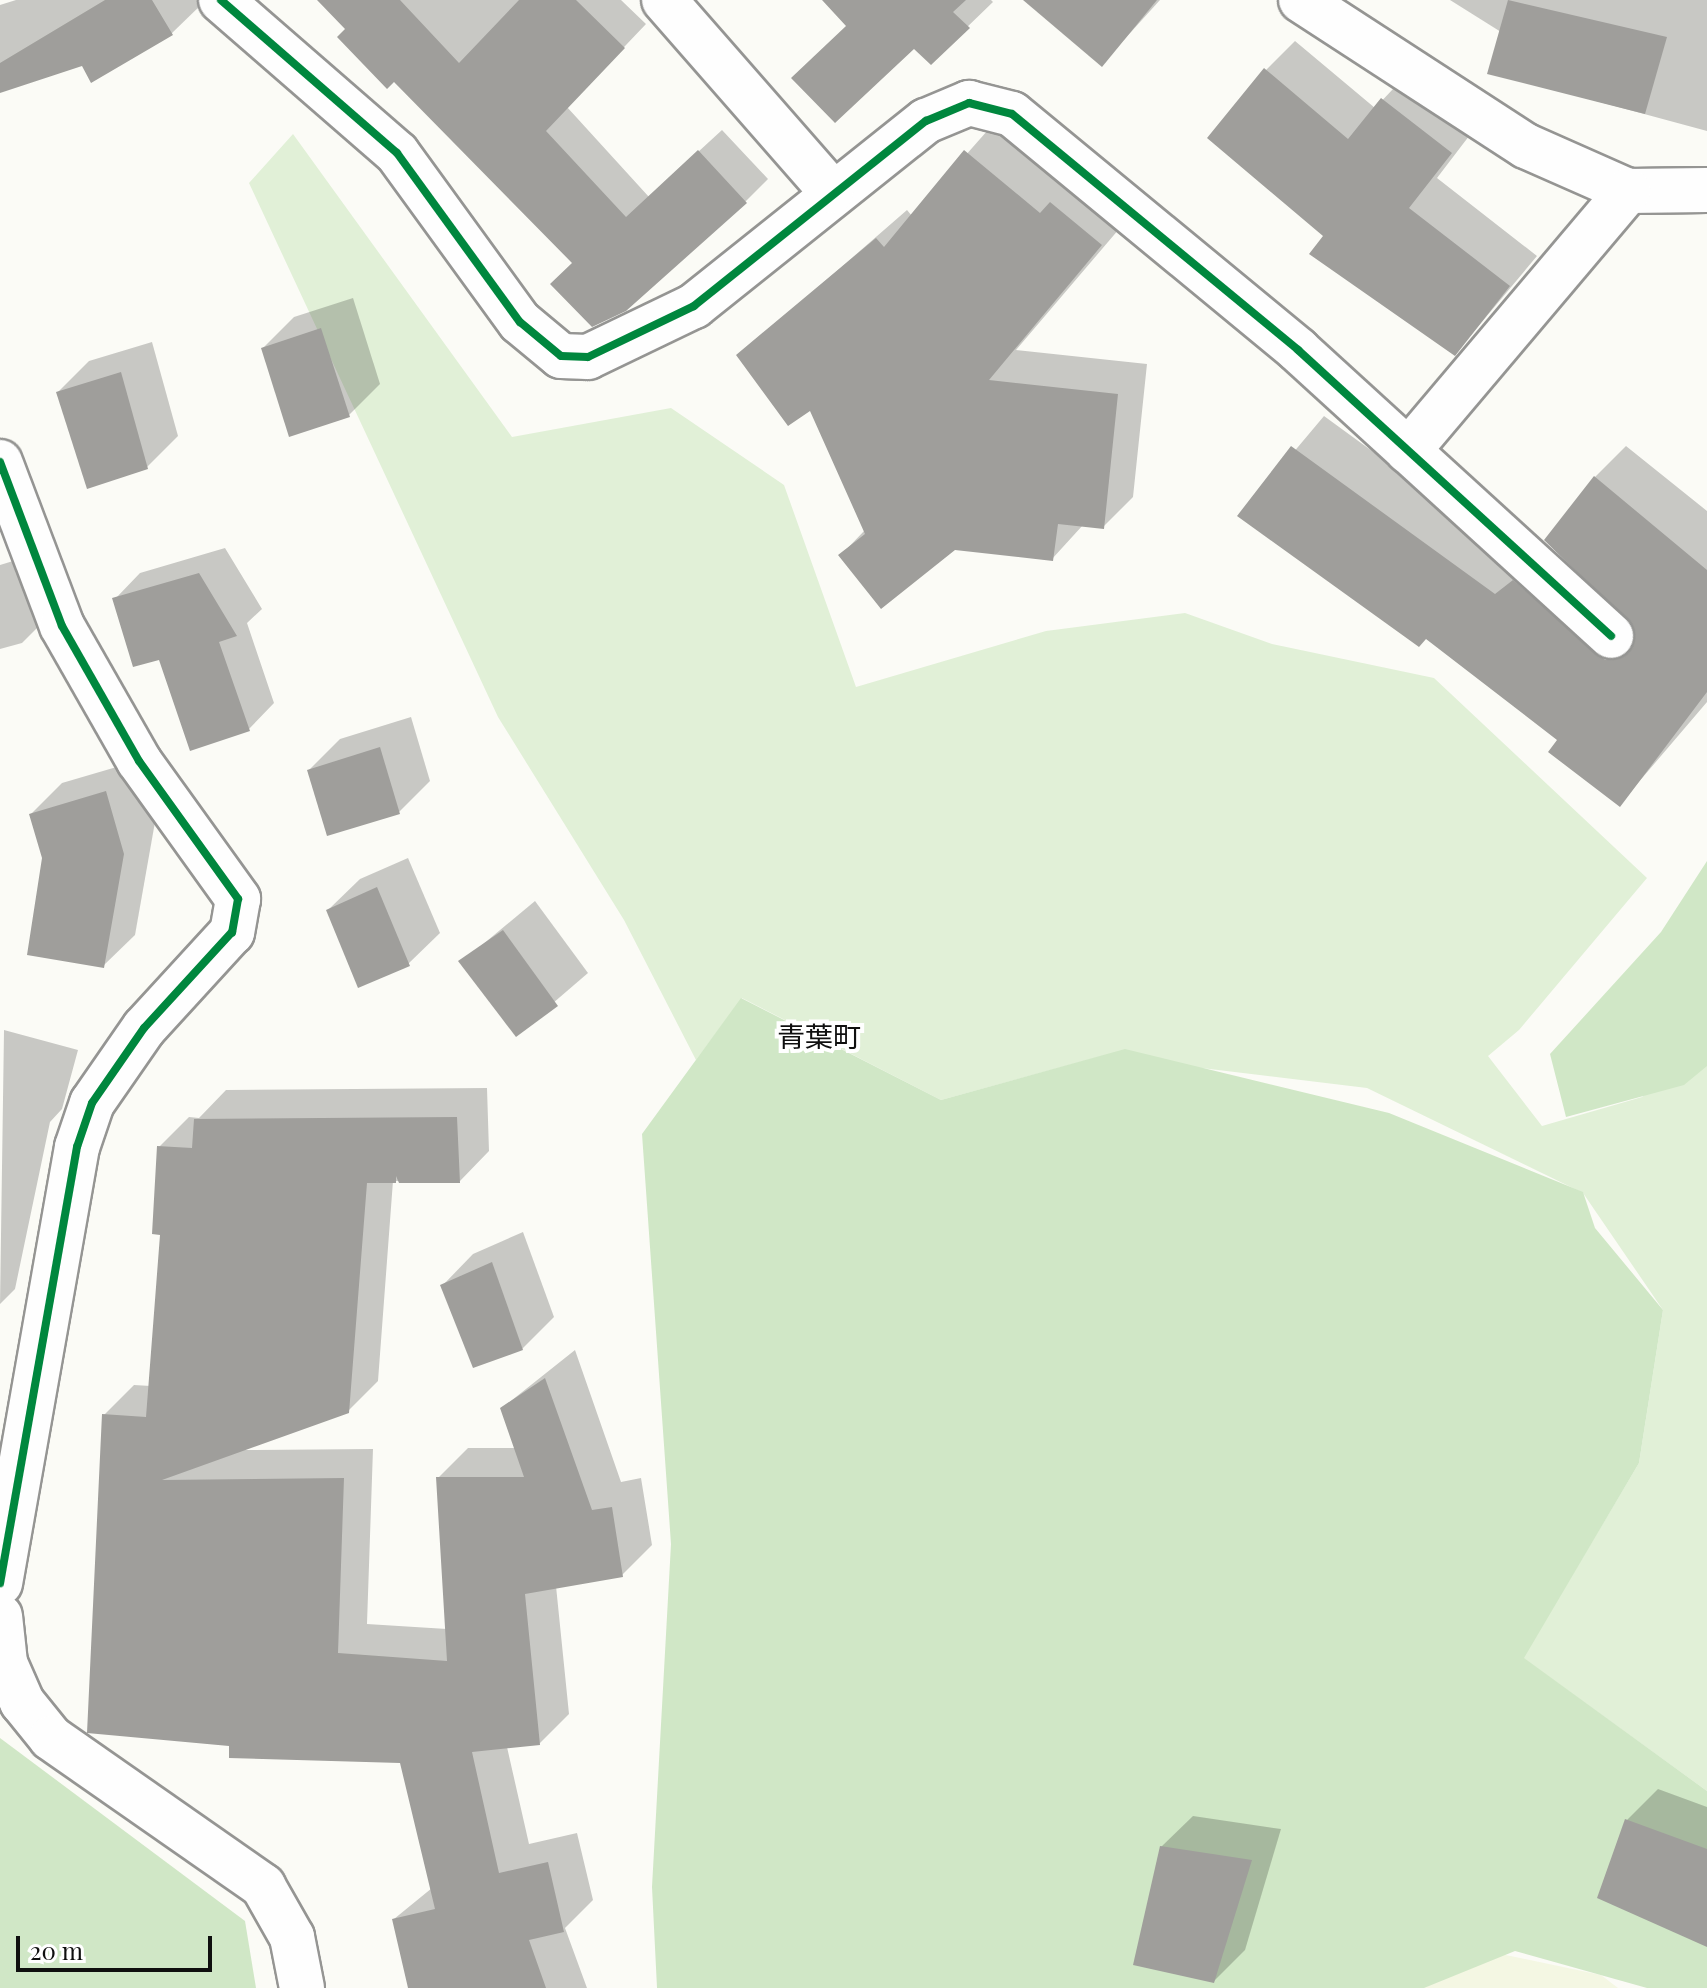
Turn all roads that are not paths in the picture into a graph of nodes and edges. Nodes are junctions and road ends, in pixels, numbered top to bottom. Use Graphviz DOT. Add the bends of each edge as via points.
graph roads {
  1 [pos="221,0"];
  2 [pos="664,0"];
  3 [pos="1301,0"];
  4 [pos="1707,190"];
  5 [pos="831,191"];
  6 [pos="1628,191"];
  7 [pos="1408,451"];
  8 [pos="0,462"];
  9 [pos="1611,636"];
  10 [pos="0,1583"];
  11 [pos="0,1616"];
  12 [pos="302,1988"];
  1 -- 5 [label="street" via="397,153 520,322 561,356 588,357 694,306"];
  2 -- 5 [label="street"];
  3 -- 6 [label="street" via="1526,146"];
  4 -- 6 [label="street"];
  5 -- 7 [label="street" via="926,121 969,103 1012,114 1298,350"];
  6 -- 7 [label="street"];
  7 -- 9 [label="street"];
  8 -- 10 [label="street" via="62,626 139,761 238,899 232,932 144,1028 92,1103 77,1147"];
  11 -- 12 [label="street" via="5,1663 22,1702 51,1738 263,1886 292,1937"];
}
